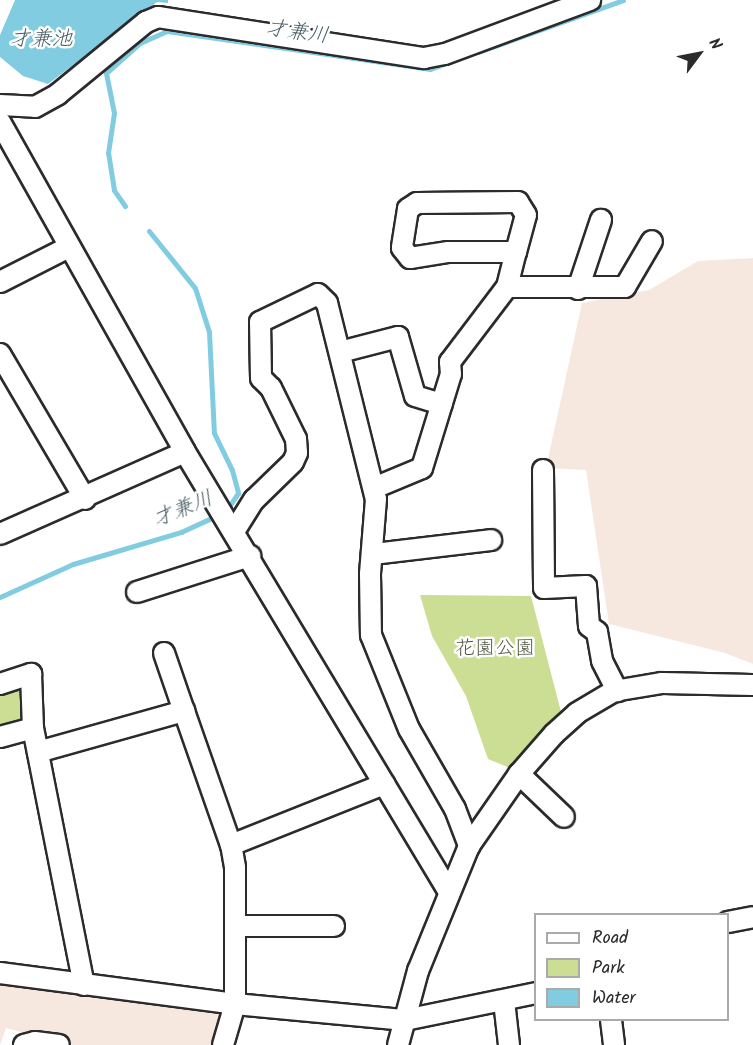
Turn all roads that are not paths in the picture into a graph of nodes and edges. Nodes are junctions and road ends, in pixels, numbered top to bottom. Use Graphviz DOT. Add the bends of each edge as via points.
graph roads {
  1 [pos="590,0"];
  2 [pos="0,105"];
  3 [pos="0,122"];
  4 [pos="601,220"];
  5 [pos="652,241"];
  6 [pos="69,247"];
  7 [pos="516,252"];
  8 [pos="0,282"];
  9 [pos="507,287"];
  10 [pos="578,289"];
  11 [pos="340,352"];
  12 [pos="0,354"];
  13 [pos="442,404"];
  14 [pos="185,452"];
  15 [pos="543,470"];
  16 [pos="374,488"];
  17 [pos="85,499"];
  18 [pos="227,518"];
  19 [pos="0,534"];
  20 [pos="491,540"];
  21 [pos="374,554"];
  22 [pos="250,556"];
  23 [pos="137,592"];
  24 [pos="164,652"];
  25 [pos="0,684"];
  26 [pos="753,685"];
  27 [pos="617,691"];
  28 [pos="184,711"];
  29 [pos="33,728"];
  30 [pos="0,737"];
  31 [pos="38,752"];
  32 [pos="519,774"];
  33 [pos="384,784"];
  34 [pos="564,817"];
  35 [pos="231,845"];
  36 [pos="469,846"];
  37 [pos="449,892"];
  38 [pos="753,917"];
  39 [pos="729,922"];
  40 [pos="235,926"];
  41 [pos="334,926"];
  42 [pos="0,973"];
  43 [pos="84,985"];
  44 [pos="534,994"];
  45 [pos="504,1001"];
  46 [pos="235,1004"];
  47 [pos="405,1020"];
  48 [pos="611,1021"];
  49 [pos="24,1045"];
  50 [pos="59,1045"];
  51 [pos="223,1045"];
  52 [pos="398,1045"];
  53 [pos="509,1045"];
  54 [pos="614,1045"];
  1 -- 2 [label="street" via="446,54 424,58 158,17 146,22 58,94 35,107"];
  3 -- 6 [label="street"];
  4 -- 10 [label="street"];
  5 -- 10 [label="street" via="625,287"];
  6 -- 8 [label="street"];
  6 -- 14 [label="street"];
  7 -- 7 [label="street" via="526,215 518,202 417,203 408,209 402,248 410,258 449,252"];
  7 -- 9 [label="street"];
  9 -- 10 [label="street"];
  9 -- 13 [label="street" via="450,362 451,374"];
  11 -- 13 [label="street" via="398,337 415,396"];
  11 -- 16 [label="street"];
  11 -- 18 [label="street" via="327,303 318,294 260,322 261,378 271,388 296,440 297,453 293,462 254,500"];
  12 -- 17 [label="street"];
  13 -- 16 [label="street" via="422,468"];
  14 -- 17 [label="street"];
  14 -- 18 [label="street"];
  15 -- 27 [label="street" via="544,588 586,586 589,626 597,632 602,661"];
  16 -- 21 [label="street"];
  17 -- 19 [label="street"];
  18 -- 22 [label="street"];
  20 -- 21 [label="street"];
  21 -- 36 [label="street" via="370,619 381,667 409,729 455,809"];
  22 -- 23 [label="street"];
  22 -- 33 [label="street"];
  24 -- 28 [label="street"];
  25 -- 29 [label="street" via="31,674"];
  26 -- 27 [label="street" via="662,683"];
  27 -- 32 [label="street" via="577,713"];
  28 -- 31 [label="street"];
  28 -- 35 [label="street"];
  29 -- 30 [label="street"];
  29 -- 31 [label="street"];
  31 -- 43 [label="street"];
  32 -- 34 [label="street"];
  32 -- 36 [label="street"];
  33 -- 35 [label="street"];
  33 -- 37 [label="street"];
  35 -- 40 [label="street"];
  36 -- 37 [label="street"];
  37 -- 47 [label="street" via="418,971"];
  38 -- 39 [label="street"];
  40 -- 41 [label="street"];
  40 -- 46 [label="street"];
  42 -- 43 [label="street"];
  43 -- 46 [label="street"];
  44 -- 45 [label="street"];
  45 -- 47 [label="street"];
  45 -- 53 [label="street"];
  46 -- 47 [label="street"];
  46 -- 51 [label="street"];
  47 -- 52 [label="street"];
  48 -- 54 [label="street"];
  49 -- 50 [label="street"];
}
